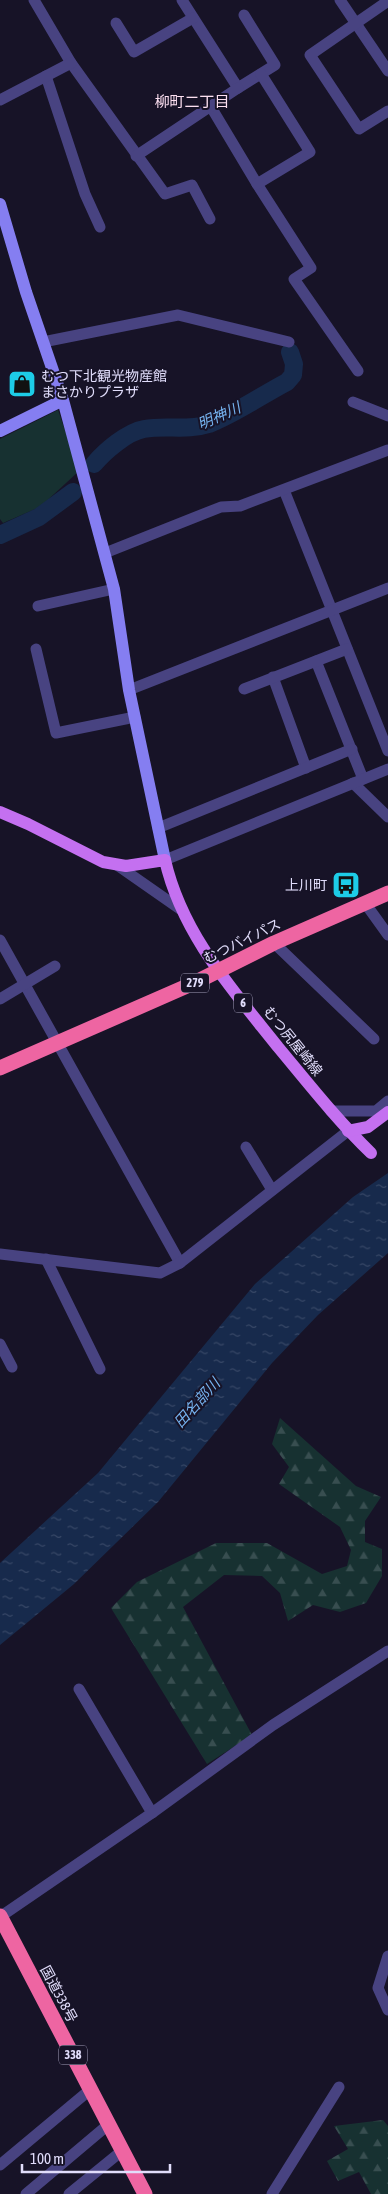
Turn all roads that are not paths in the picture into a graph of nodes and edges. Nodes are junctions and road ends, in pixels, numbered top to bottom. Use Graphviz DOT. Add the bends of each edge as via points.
graph roads {
  1 [pos="34,0"];
  2 [pos="182,0"];
  3 [pos="340,0"];
  4 [pos="388,2"];
  5 [pos="244,15"];
  6 [pos="193,18"];
  7 [pos="116,23"];
  8 [pos="355,23"];
  9 [pos="71,63"];
  10 [pos="388,71"];
  11 [pos="261,74"];
  12 [pos="46,76"];
  13 [pos="238,88"];
  14 [pos="0,100"];
  15 [pos="211,107"];
  16 [pos="388,111"];
  17 [pos="136,156"];
  18 [pos="256,184"];
  19 [pos="0,204"];
  20 [pos="210,219"];
  21 [pos="100,227"];
  22 [pos="43,342"];
  23 [pos="289,342"];
  24 [pos="358,371"];
  25 [pos="63,400"];
  26 [pos="353,402"];
  27 [pos="388,416"];
  28 [pos="0,431"];
  29 [pos="388,450"];
  30 [pos="284,490"];
  31 [pos="105,553"];
  32 [pos="388,588"];
  33 [pos="114,589"];
  34 [pos="38,606"];
  35 [pos="332,609"];
  36 [pos="36,649"];
  37 [pos="347,649"];
  38 [pos="316,660"];
  39 [pos="273,677"];
  40 [pos="244,689"];
  41 [pos="129,690"];
  42 [pos="134,717"];
  43 [pos="352,749"];
  44 [pos="388,751"];
  45 [pos="306,768"];
  46 [pos="388,769"];
  47 [pos="358,781"];
  48 [pos="0,812"];
  49 [pos="388,817"];
  50 [pos="158,828"];
  51 [pos="165,860"];
  52 [pos="117,865"];
  53 [pos="388,893"];
  54 [pos="365,903"];
  55 [pos="180,909"];
  56 [pos="388,935"];
  57 [pos="0,940"];
  58 [pos="274,943"];
  59 [pos="56,966"];
  60 [pos="217,971"];
  61 [pos="25,985"];
  62 [pos="0,999"];
  63 [pos="374,1039"];
  64 [pos="58,1042"];
  65 [pos="0,1068"];
  66 [pos="388,1101"];
  67 [pos="331,1111"];
  68 [pos="388,1112"];
  69 [pos="348,1131"];
  70 [pos="246,1147"];
  71 [pos="371,1153"];
  72 [pos="272,1190"];
  73 [pos="0,1254"];
  74 [pos="46,1259"];
  75 [pos="180,1263"];
  76 [pos="0,1344"];
  77 [pos="12,1367"];
  78 [pos="100,1369"];
  79 [pos="388,1651"];
  80 [pos="79,1689"];
  81 [pos="152,1813"];
  82 [pos="0,1917"];
  83 [pos="388,1956"];
  84 [pos="388,2010"];
  85 [pos="338,2087"];
  86 [pos="91,2089"];
  87 [pos="109,2124"];
  88 [pos="123,2150"];
  89 [pos="0,2165"];
  90 [pos="32,2192"];
  91 [pos="69,2194"];
  92 [pos="145,2194"];
  93 [pos="272,2194"];
  1 -- 9 [label="street"];
  2 -- 6 [label="street"];
  3 -- 8 [label="street"];
  4 -- 8 [label="street"];
  5 -- 11 [label="street" via="275,65"];
  6 -- 7 [label="street" via="134,52"];
  6 -- 13 [label="street"];
  8 -- 10 [label="street"];
  8 -- 16 [label="street" via="310,55 359,129"];
  9 -- 12 [label="street"];
  9 -- 17 [label="street"];
  11 -- 13 [label="street"];
  11 -- 18 [label="street" via="310,152"];
  12 -- 14 [label="street"];
  12 -- 21 [label="street" via="82,185"];
  13 -- 15 [label="street"];
  15 -- 17 [label="street"];
  15 -- 18 [label="street"];
  17 -- 20 [label="street" via="165,194 192,185"];
  18 -- 24 [label="street" via="312,268 294,279"];
  19 -- 22 [label="street"];
  22 -- 23 [label="street" via="178,315"];
  22 -- 25 [label="street"];
  25 -- 28 [label="street"];
  25 -- 31 [label="street"];
  26 -- 27 [label="street"];
  29 -- 30 [label="street"];
  30 -- 31 [label="street" via="240,506 221,507"];
  30 -- 35 [label="street"];
  31 -- 33 [label="street"];
  32 -- 35 [label="street"];
  33 -- 34 [label="street"];
  33 -- 41 [label="street"];
  35 -- 37 [label="street"];
  35 -- 41 [label="street"];
  36 -- 42 [label="street" via="56,733"];
  37 -- 38 [label="street"];
  37 -- 44 [label="street"];
  38 -- 39 [label="street"];
  38 -- 43 [label="street"];
  39 -- 40 [label="street"];
  39 -- 45 [label="street"];
  41 -- 42 [label="street"];
  42 -- 50 [label="street"];
  43 -- 45 [label="street"];
  43 -- 47 [label="street"];
  45 -- 50 [label="street"];
  46 -- 47 [label="street"];
  47 -- 49 [label="street"];
  47 -- 51 [label="street"];
  48 -- 52 [label="main road" via="103,862"];
  50 -- 51 [label="street"];
  51 -- 52 [label="main road"];
  51 -- 55 [label="main road, むつ尻屋崎線 / 6"];
  52 -- 55 [label="street"];
  53 -- 54 [label="highway, むつバイパス / 279"];
  54 -- 56 [label="street"];
  54 -- 58 [label="highway, むつバイパス / 279"];
  55 -- 60 [label="main road, むつ尻屋崎線 / 6"];
  57 -- 61 [label="street"];
  58 -- 60 [label="highway, むつバイパス / 279"];
  58 -- 63 [label="street"];
  59 -- 61 [label="street"];
  60 -- 64 [label="highway, むつバイパス / 279"];
  60 -- 67 [label="main road, むつ尻屋崎線 / 6"];
  61 -- 62 [label="street"];
  61 -- 64 [label="street"];
  64 -- 65 [label="highway, むつバイパス / 279"];
  64 -- 75 [label="street"];
  66 -- 67 [label="street" via="376,1110"];
  67 -- 69 [label="main road, むつ尻屋崎線 / 6"];
  68 -- 69 [label="main road" via="368,1126"];
  69 -- 71 [label="main road, むつ尻屋崎線 / 6"];
  69 -- 72 [label="street"];
  70 -- 72 [label="street"];
  72 -- 75 [label="street"];
  73 -- 74 [label="street"];
  74 -- 75 [label="street" via="160,1273"];
  74 -- 78 [label="street"];
  76 -- 77 [label="street"];
  79 -- 81 [label="street" via="273,1725"];
  80 -- 81 [label="street"];
  81 -- 82 [label="street"];
  82 -- 86 [label="highway, 国道338号 / 338"];
  83 -- 84 [label="street" via="378,1988"];
  85 -- 93 [label="street"];
  86 -- 87 [label="highway, 国道338号 / 338"];
  86 -- 89 [label="street"];
  87 -- 88 [label="highway, 国道338号 / 338"];
  87 -- 90 [label="street"];
  88 -- 91 [label="street"];
  88 -- 92 [label="highway, 国道338号 / 338"];
}
